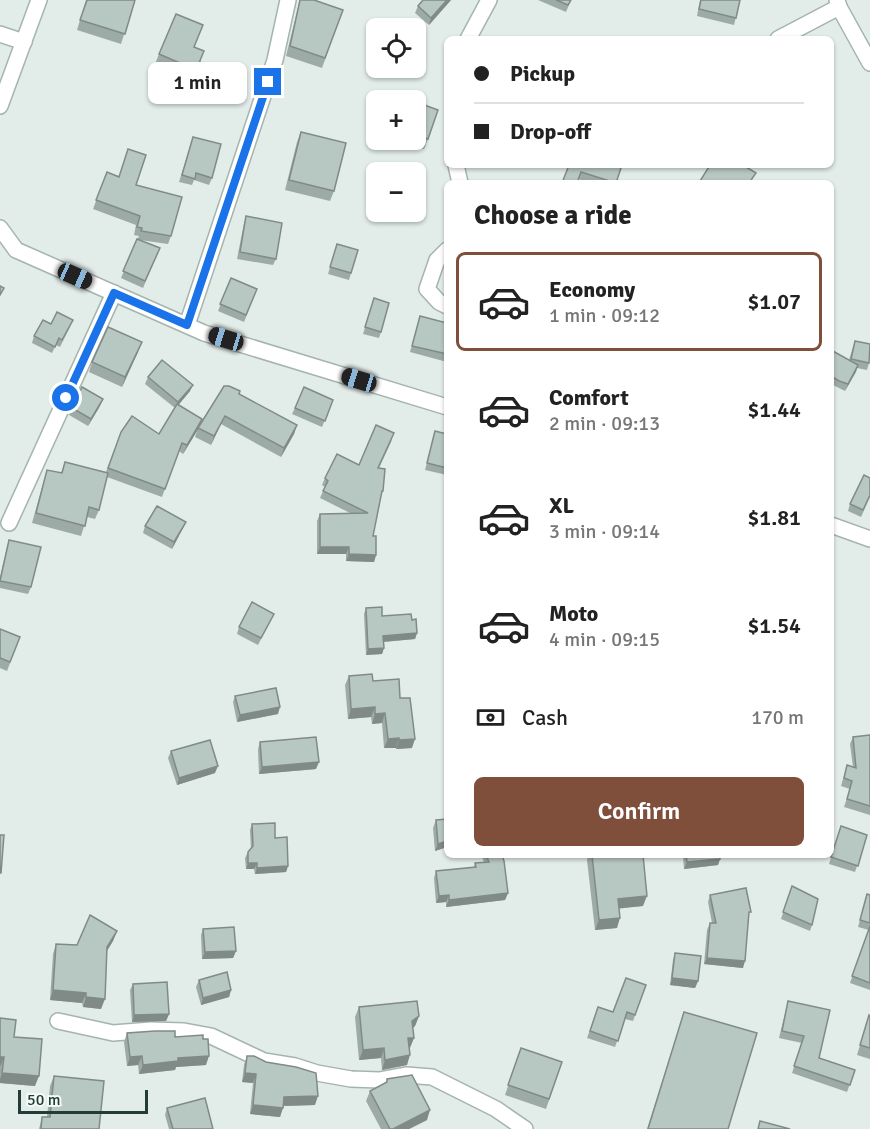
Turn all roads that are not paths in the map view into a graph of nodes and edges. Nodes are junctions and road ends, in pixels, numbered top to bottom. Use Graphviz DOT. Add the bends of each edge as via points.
graph roads {
  1 [pos="39,0"];
  2 [pos="288,0"];
  3 [pos="489,0"];
  4 [pos="838,4"];
  5 [pos="0,34"];
  6 [pos="470,36"];
  7 [pos="783,36"];
  8 [pos="24,42"];
  9 [pos="870,63"];
  10 [pos="0,106"];
  11 [pos="0,228"];
  12 [pos="444,253"];
  13 [pos="114,293"];
  14 [pos="444,304"];
  15 [pos="187,325"];
  16 [pos="444,406"];
  17 [pos="9,523"];
  18 [pos="834,526"];
  19 [pos="870,539"];
  20 [pos="58,1021"];
  21 [pos="525,1129"];
  1 -- 8 [label="street"];
  2 -- 15 [label="street" via="275,60"];
  3 -- 6 [label="street"];
  4 -- 7 [label="street"];
  4 -- 9 [label="street"];
  5 -- 8 [label="street"];
  8 -- 10 [label="street"];
  11 -- 13 [label="street" via="16,250"];
  12 -- 14 [label="street" via="437,260 427,288"];
  13 -- 15 [label="street"];
  13 -- 17 [label="street"];
  15 -- 16 [label="street"];
  18 -- 19 [label="street"];
  20 -- 21 [label="street" via="113,1033 152,1030 211,1036 264,1061 351,1079 432,1077 496,1109"];
}
